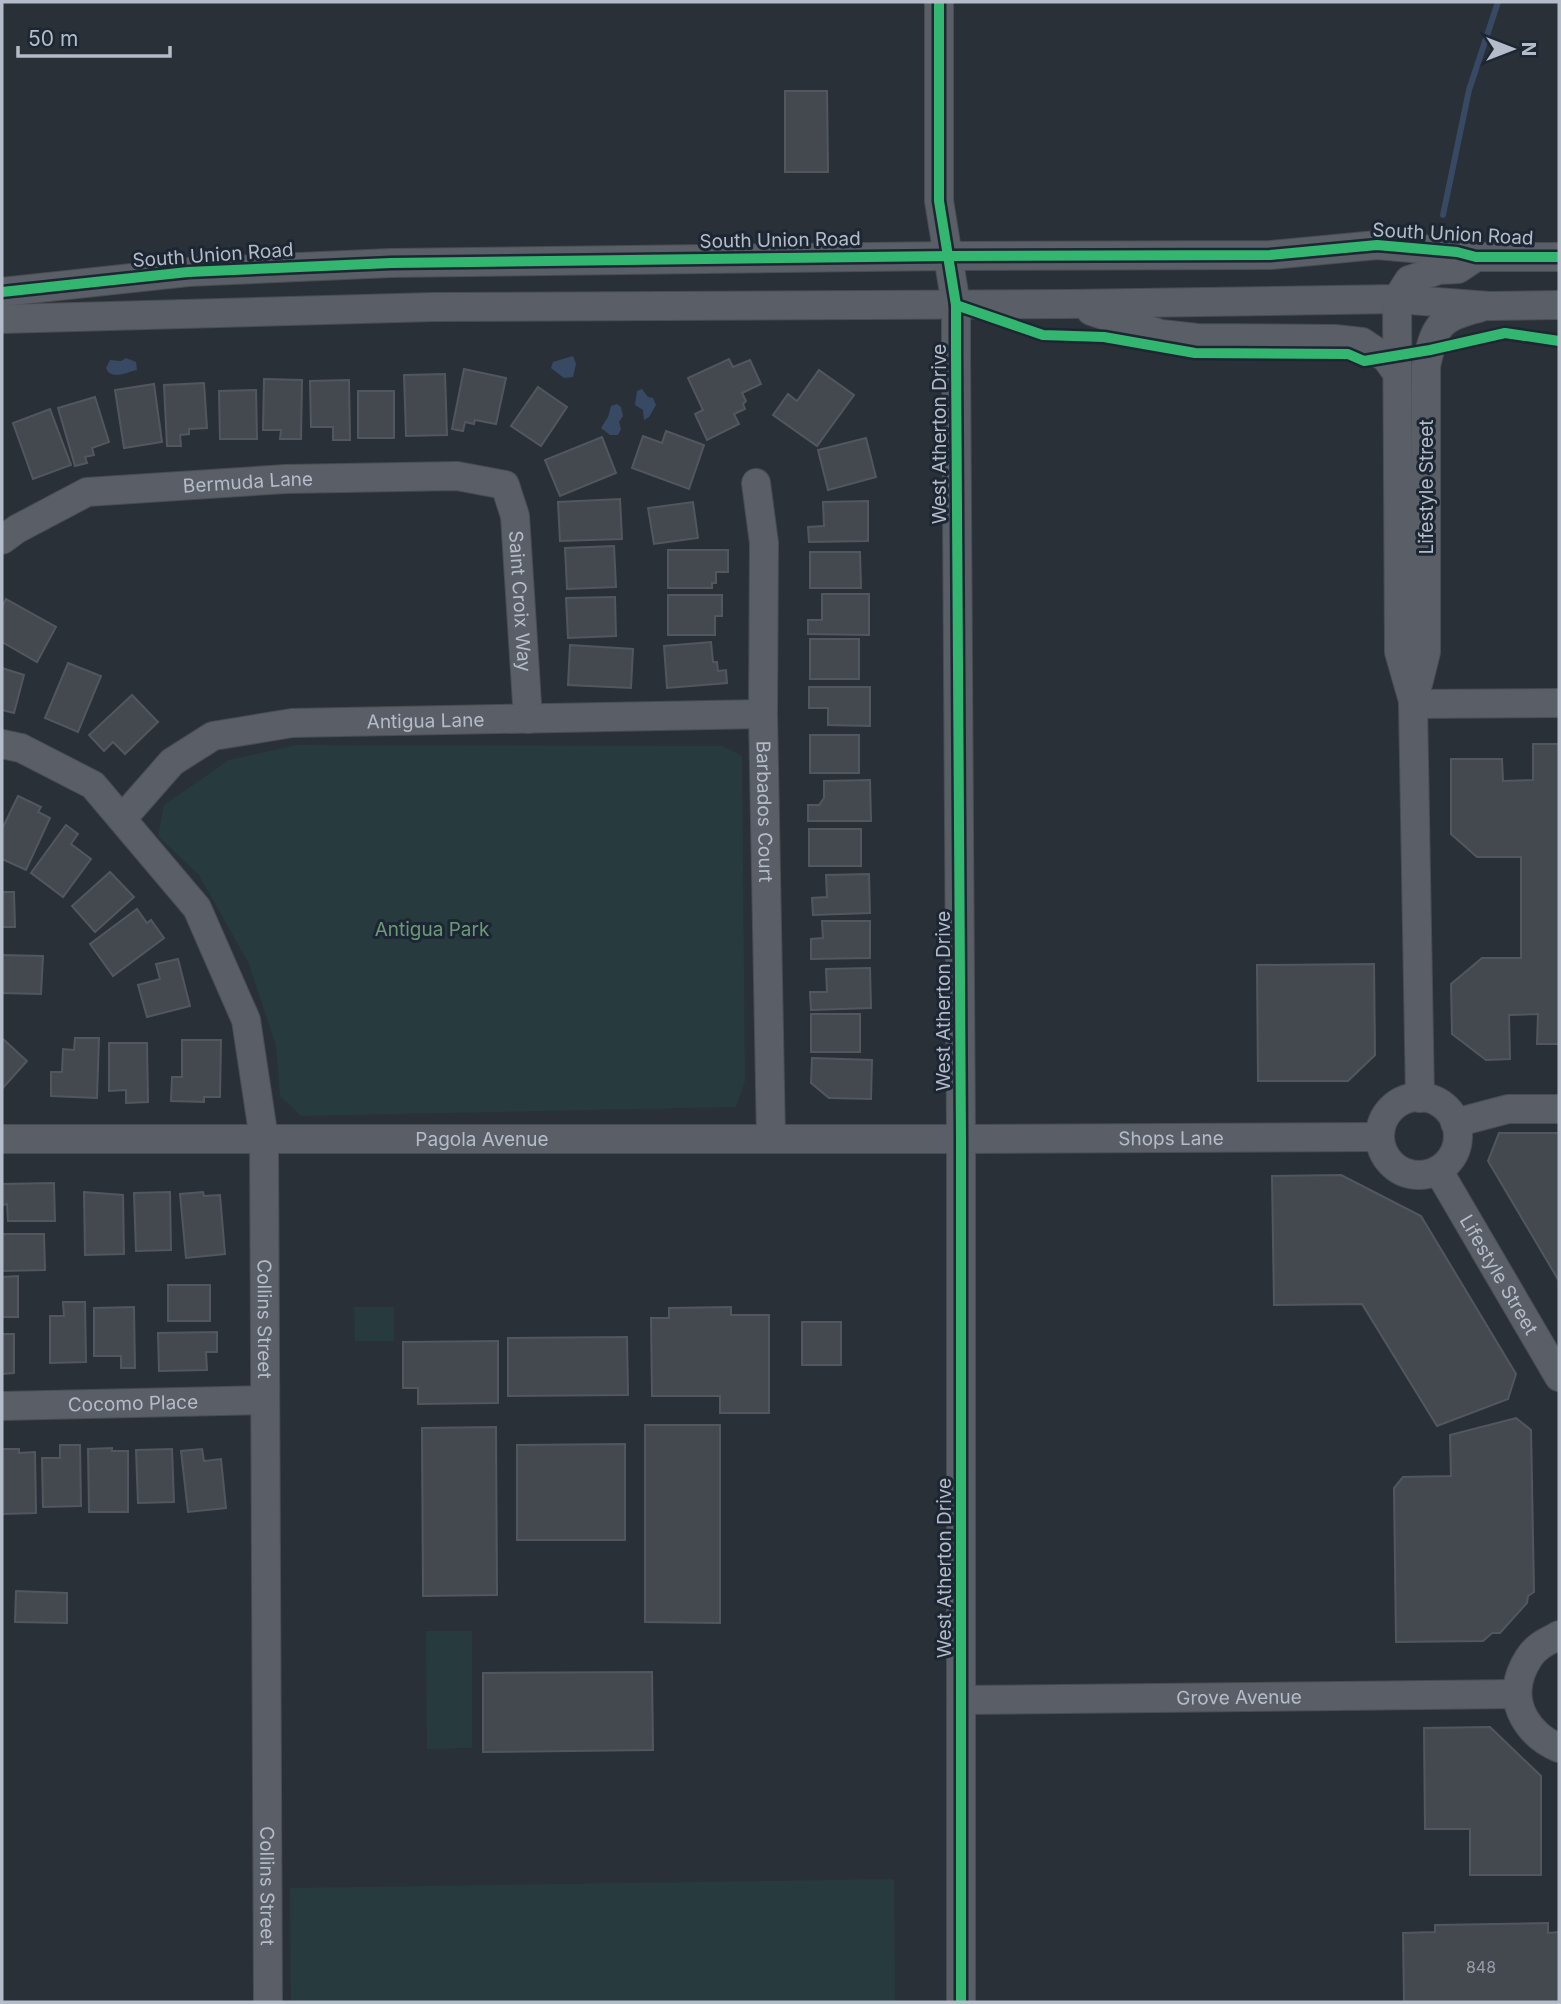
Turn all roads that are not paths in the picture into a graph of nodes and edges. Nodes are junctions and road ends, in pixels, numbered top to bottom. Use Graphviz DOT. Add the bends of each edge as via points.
graph roads {
  1 [pos="939,2"];
  2 [pos="950,256"];
  3 [pos="1476,257"];
  4 [pos="1559,257"];
  5 [pos="2,292"];
  6 [pos="1398,299"];
  7 [pos="1068,304"];
  8 [pos="956,305"];
  9 [pos="1559,305"];
  10 [pos="1489,306"];
  11 [pos="2,320"];
  12 [pos="1398,373"];
  13 [pos="756,483"];
  14 [pos="505,485"];
  15 [pos="2,540"];
  16 [pos="1559,703"];
  17 [pos="1413,704"];
  18 [pos="763,714"];
  19 [pos="528,719"];
  20 [pos="2,744"];
  21 [pos="122,819"];
  22 [pos="1420,1097"];
  23 [pos="1559,1108"];
  24 [pos="1455,1123"];
  25 [pos="1380,1137"];
  26 [pos="2,1139"];
  27 [pos="264,1139"];
  28 [pos="771,1139"];
  29 [pos="961,1139"];
  30 [pos="1438,1170"];
  31 [pos="1559,1377"];
  32 [pos="265,1399"];
  33 [pos="2,1406"];
  34 [pos="1559,1635"];
  35 [pos="1517,1694"];
  36 [pos="961,1700"];
  37 [pos="1559,1748"];
  38 [pos="268,2002"];
  39 [pos="961,2002"];
  1 -- 2 [label="street, West Atherton Drive" via="939,201"];
  2 -- 3 [label="street, South Union Road" via="1270,255 1377,245"];
  2 -- 5 [label="street, South Union Road" via="290,266"];
  2 -- 8 [label="street, West Atherton Drive"];
  3 -- 4 [label="street, South Union Road"];
  3 -- 6 [label="street" via="1458,269 1409,280"];
  6 -- 7 [label="street"];
  6 -- 10 [label="street"];
  6 -- 12 [label="street, Lifestyle Street"];
  7 -- 8 [label="street"];
  7 -- 12 [label="street" via="1161,334 1362,342 1386,358"];
  8 -- 11 [label="street" via="433,307"];
  8 -- 29 [label="street, West Atherton Drive"];
  9 -- 10 [label="street"];
  10 -- 17 [label="street, Lifestyle Street" via="1452,315 1438,329 1426,366 1426,652"];
  12 -- 17 [label="street, Lifestyle Street" via="1399,652"];
  13 -- 18 [label="street, Barbados Court" via="764,543"];
  14 -- 15 [label="street, Bermuda Lane" via="444,476 286,479 87,492"];
  14 -- 19 [label="street, Saint Croix Way" via="514,516"];
  16 -- 17 [label="street"];
  17 -- 22 [label="street, Lifestyle Street"];
  18 -- 19 [label="street, Antigua Lane"];
  18 -- 28 [label="street, Barbados Court"];
  19 -- 21 [label="street, Antigua Lane" via="292,723 213,736 172,762"];
  20 -- 21 [label="street, Collins Street" via="21,748 93,785"];
  21 -- 27 [label="street, Collins Street" via="197,908 246,1020"];
  22 -- 24 [label="street" via="1439,1102"];
  22 -- 25 [label="street" via="1394,1106"];
  23 -- 24 [label="street" via="1508,1109"];
  24 -- 30 [label="street" via="1458,1144"];
  25 -- 29 [label="street, Shops Lane"];
  25 -- 30 [label="street" via="1382,1152 1398,1170 1422,1176"];
  26 -- 27 [label="street, Pagola Avenue"];
  27 -- 28 [label="street, Pagola Avenue"];
  27 -- 32 [label="street, Collins Street"];
  28 -- 29 [label="street, Pagola Avenue"];
  29 -- 36 [label="street, West Atherton Drive"];
  30 -- 31 [label="street, Lifestyle Street"];
  32 -- 33 [label="street, Cocomo Place"];
  32 -- 38 [label="street, Collins Street"];
  34 -- 35 [label="street" via="1538,1647 1525,1662"];
  35 -- 36 [label="street, Grove Avenue"];
  35 -- 37 [label="street" via="1521,1714 1532,1732"];
  36 -- 39 [label="street, West Atherton Drive"];
}
